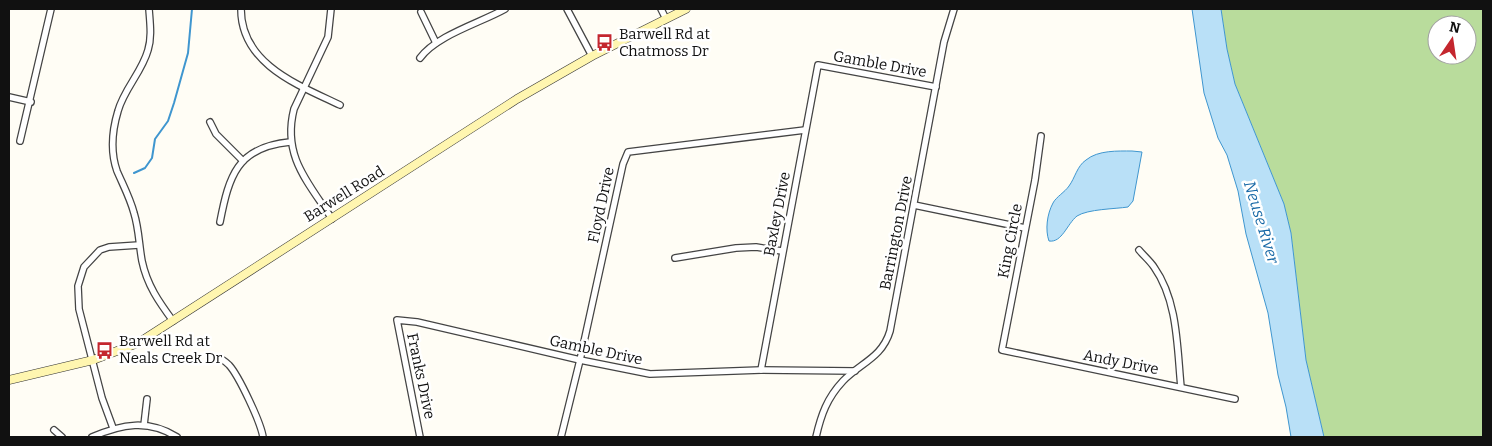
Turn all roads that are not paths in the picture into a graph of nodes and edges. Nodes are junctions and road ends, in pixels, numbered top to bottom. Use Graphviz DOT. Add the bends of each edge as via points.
graph roads {
  1 [pos="51,9"];
  2 [pos="149,9"];
  3 [pos="241,9"];
  4 [pos="331,9"];
  5 [pos="505,9"];
  6 [pos="567,9"];
  7 [pos="661,9"];
  8 [pos="686,9"];
  9 [pos="954,9"];
  10 [pos="421,12"];
  11 [pos="666,19"];
  12 [pos="436,43"];
  13 [pos="592,56"];
  14 [pos="420,58"];
  15 [pos="820,66"];
  16 [pos="936,87"];
  17 [pos="304,88"];
  18 [pos="9,96"];
  19 [pos="31,102"];
  20 [pos="340,105"];
  21 [pos="210,122"];
  22 [pos="805,130"];
  23 [pos="1041,136"];
  24 [pos="20,142"];
  25 [pos="290,142"];
  26 [pos="243,161"];
  27 [pos="914,205"];
  28 [pos="332,219"];
  29 [pos="220,222"];
  30 [pos="1026,228"];
  31 [pos="139,244"];
  32 [pos="1139,250"];
  33 [pos="782,251"];
  34 [pos="675,258"];
  35 [pos="396,320"];
  36 [pos="173,322"];
  37 [pos="1002,350"];
  38 [pos="220,358"];
  39 [pos="93,360"];
  40 [pos="580,360"];
  41 [pos="761,370"];
  42 [pos="855,371"];
  43 [pos="9,380"];
  44 [pos="1180,387"];
  45 [pos="147,399"];
  46 [pos="1235,400"];
  47 [pos="144,425"];
  48 [pos="113,428"];
  49 [pos="54,430"];
  50 [pos="62,437"];
  51 [pos="92,437"];
  52 [pos="177,437"];
  53 [pos="263,437"];
  54 [pos="420,437"];
  55 [pos="561,437"];
  56 [pos="816,437"];
  1 -- 19 [label="street"];
  2 -- 31 [label="street" via="148,51 122,100 112,144 117,170 134,210"];
  3 -- 17 [label="street" via="245,32 260,58 268,67"];
  4 -- 17 [label="street" via="328,37"];
  5 -- 12 [label="street"];
  6 -- 13 [label="street"];
  7 -- 11 [label="street"];
  8 -- 11 [label="street, Barwell Road"];
  9 -- 16 [label="street, Barrington Drive"];
  10 -- 12 [label="street"];
  11 -- 13 [label="street, Barwell Road"];
  12 -- 14 [label="street"];
  13 -- 28 [label="street, Barwell Road" via="517,99"];
  15 -- 16 [label="street, Gamble Drive"];
  15 -- 22 [label="street, Baxley Drive"];
  16 -- 27 [label="street, Barrington Drive"];
  17 -- 20 [label="street"];
  17 -- 25 [label="street" via="291,118"];
  18 -- 19 [label="street"];
  19 -- 24 [label="street"];
  21 -- 26 [label="street" via="216,134"];
  22 -- 33 [label="street, Baxley Drive"];
  22 -- 40 [label="street, Floyd Drive" via="628,152"];
  23 -- 30 [label="street, King Circle"];
  25 -- 26 [label="street" via="259,149"];
  25 -- 28 [label="street" via="298,166"];
  26 -- 29 [label="street" via="232,178"];
  27 -- 30 [label="street"];
  27 -- 42 [label="street, Barrington Drive" via="888,338 877,354"];
  28 -- 36 [label="street, Barwell Road"];
  30 -- 37 [label="street, King Circle"];
  31 -- 36 [label="street" via="152,292"];
  31 -- 39 [label="street" via="100,250 84,267 77,297"];
  32 -- 44 [label="street" via="1165,286 1172,308"];
  33 -- 34 [label="street" via="736,248"];
  33 -- 41 [label="street, Baxley Drive"];
  35 -- 40 [label="street, Gamble Drive" via="417,322"];
  35 -- 54 [label="street, Franks Drive"];
  36 -- 39 [label="street, Barwell Road" via="138,343"];
  37 -- 44 [label="street, Andy Drive"];
  38 -- 53 [label="street" via="235,373"];
  39 -- 43 [label="street, Barwell Road"];
  39 -- 48 [label="street"];
  40 -- 41 [label="street, Gamble Drive" via="650,374"];
  40 -- 55 [label="street, Floyd Drive"];
  41 -- 42 [label="street, Gamble Drive"];
  42 -- 56 [label="street, Barrington Drive" via="828,401"];
  44 -- 46 [label="street, Andy Drive"];
  45 -- 47 [label="street"];
  47 -- 48 [label="street"];
  47 -- 52 [label="street"];
  48 -- 51 [label="street"];
  49 -- 50 [label="street"];
}
